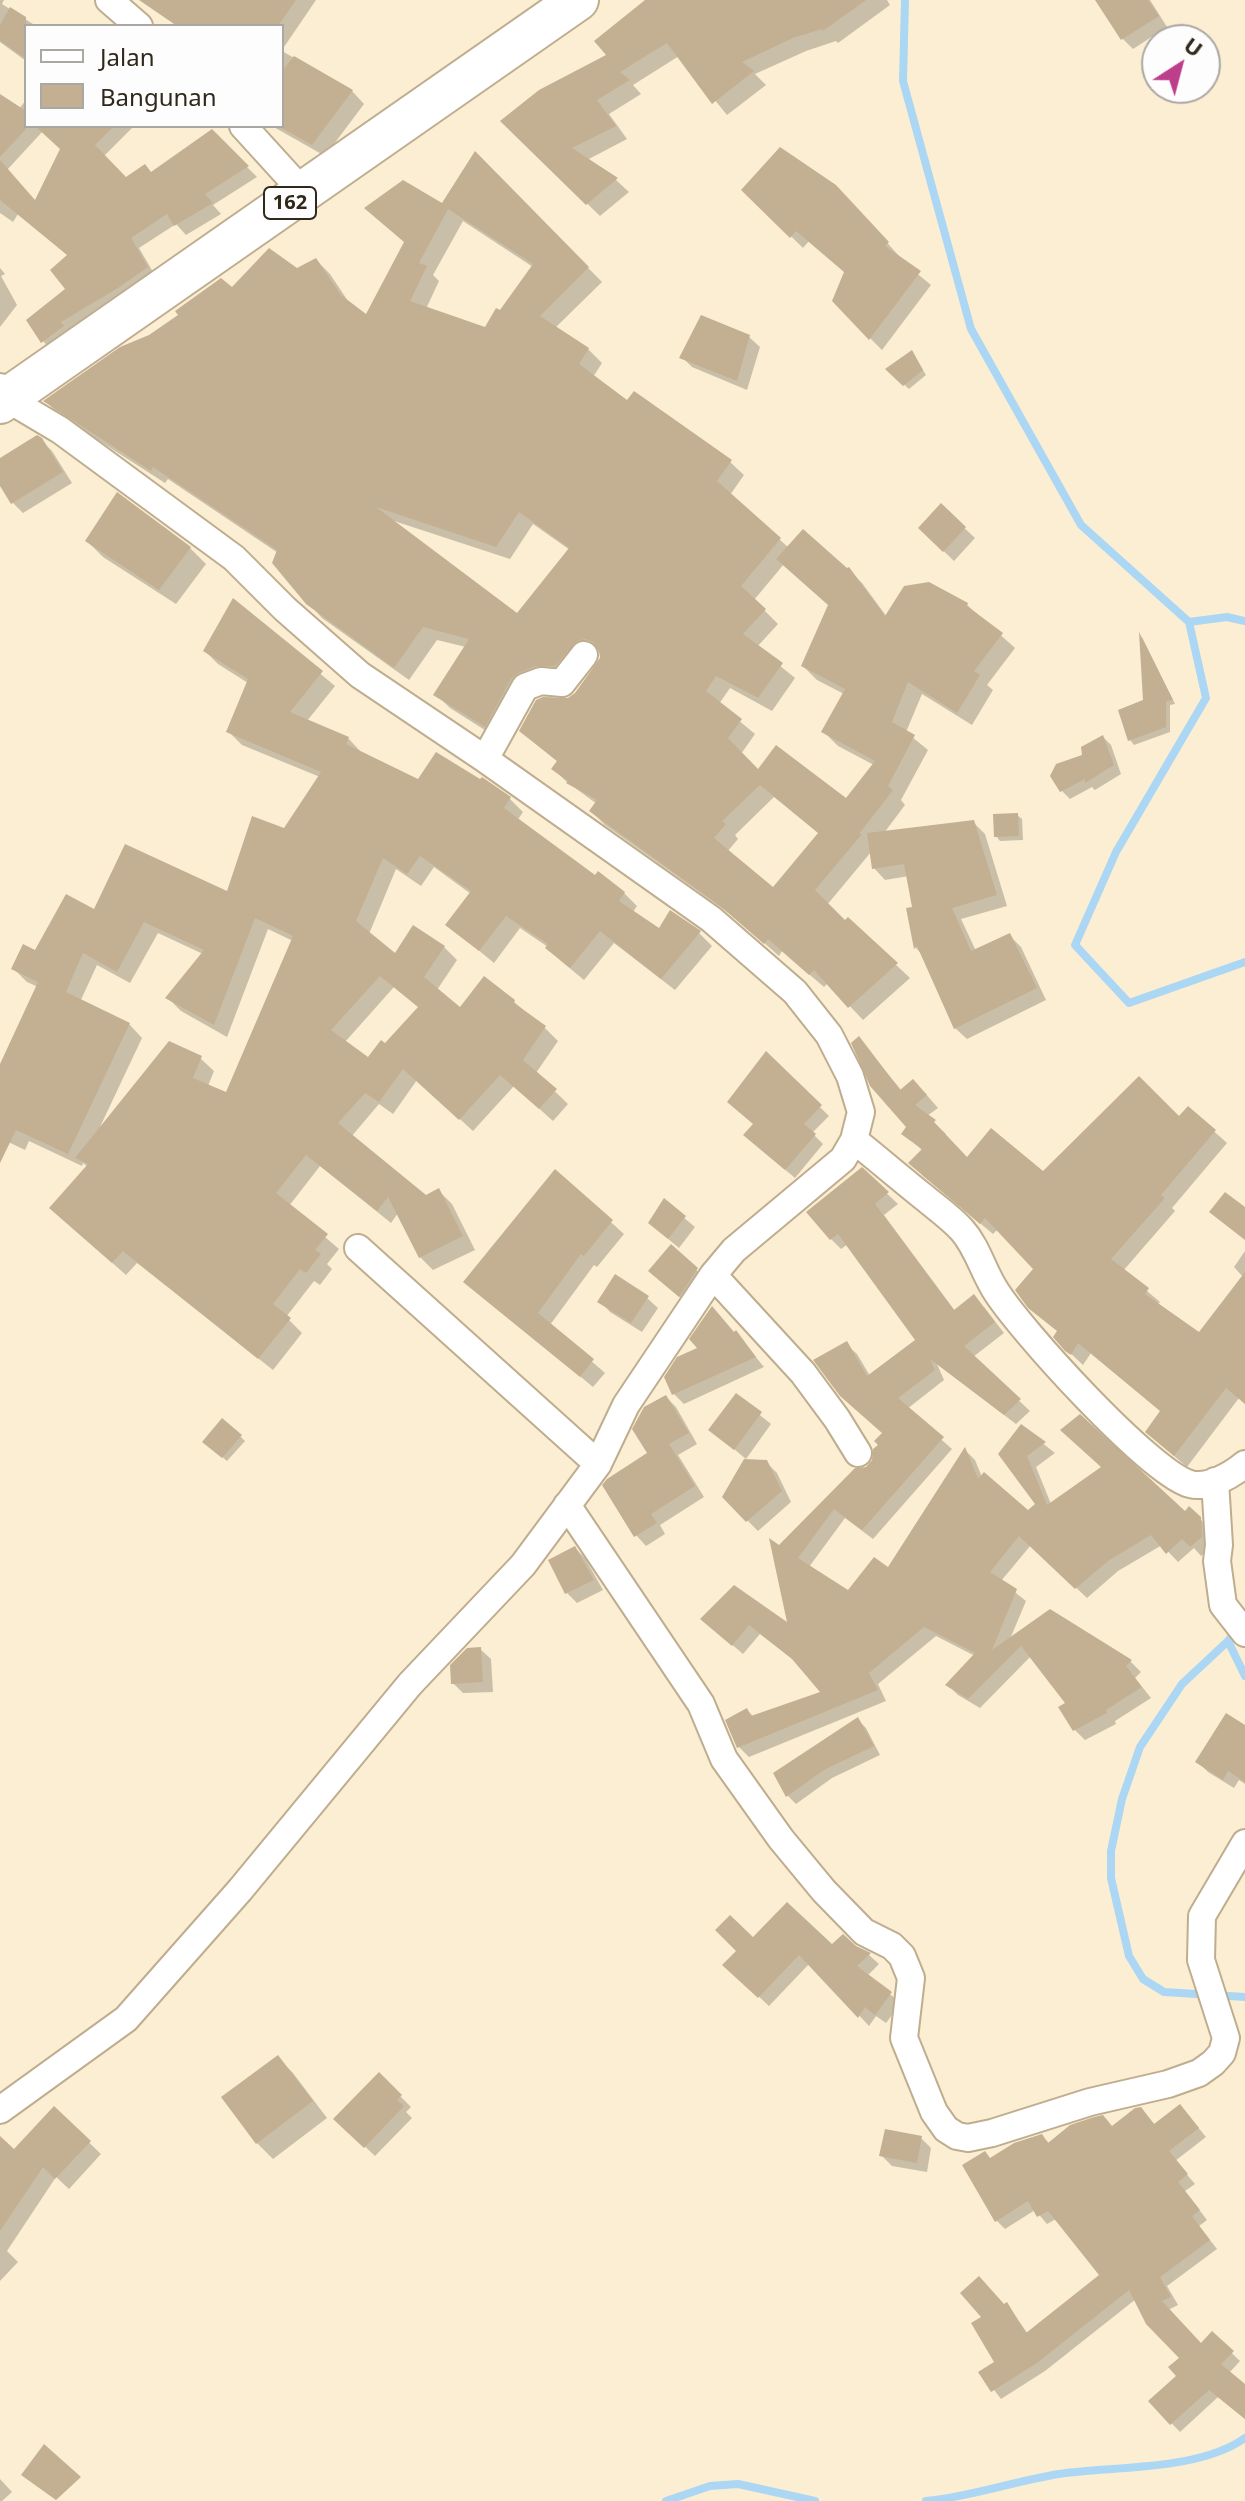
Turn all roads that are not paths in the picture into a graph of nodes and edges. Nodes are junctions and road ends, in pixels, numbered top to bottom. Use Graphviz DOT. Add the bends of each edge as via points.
graph roads {
  1 [pos="109,0"];
  2 [pos="578,0"];
  3 [pos="137,24"];
  4 [pos="245,128"];
  5 [pos="304,193"];
  6 [pos="2,396"];
  7 [pos="584,655"];
  8 [pos="485,759"];
  9 [pos="854,1140"];
  10 [pos="358,1248"];
  11 [pos="713,1275"];
  12 [pos="858,1453"];
  13 [pos="598,1464"];
  14 [pos="1245,1464"];
  15 [pos="1215,1481"];
  16 [pos="567,1505"];
  17 [pos="1245,1633"];
  18 [pos="1245,1843"];
  19 [pos="0,2110"];
  1 -- 3 [label="street"];
  2 -- 5 [label="main road, 162"];
  4 -- 5 [label="street"];
  5 -- 6 [label="main road, 162"];
  6 -- 8 [label="street" via="60,430 234,558 360,675"];
  7 -- 8 [label="street" via="562,683 541,681 525,687"];
  8 -- 9 [label="street" via="711,919 795,992 829,1035 850,1076 861,1112"];
  9 -- 11 [label="street" via="843,1159 734,1250"];
  9 -- 15 [label="street" via="959,1226 994,1288 1034,1339 1139,1448 1189,1484"];
  10 -- 13 [label="street"];
  11 -- 12 [label="street" via="803,1373"];
  11 -- 13 [label="street" via="626,1405"];
  13 -- 16 [label="street"];
  14 -- 15 [label="street"];
  15 -- 17 [label="street" via="1223,1605"];
  16 -- 18 [label="street" via="701,1704 724,1759 781,1839 864,1932 902,1956 911,1978 904,2038 934,2112 957,2136 992,2133 1168,2084 1213,2063 1226,2038 1201,1960 1202,1916"];
  16 -- 19 [label="street" via="523,1565 410,1684 126,2019"];
}
